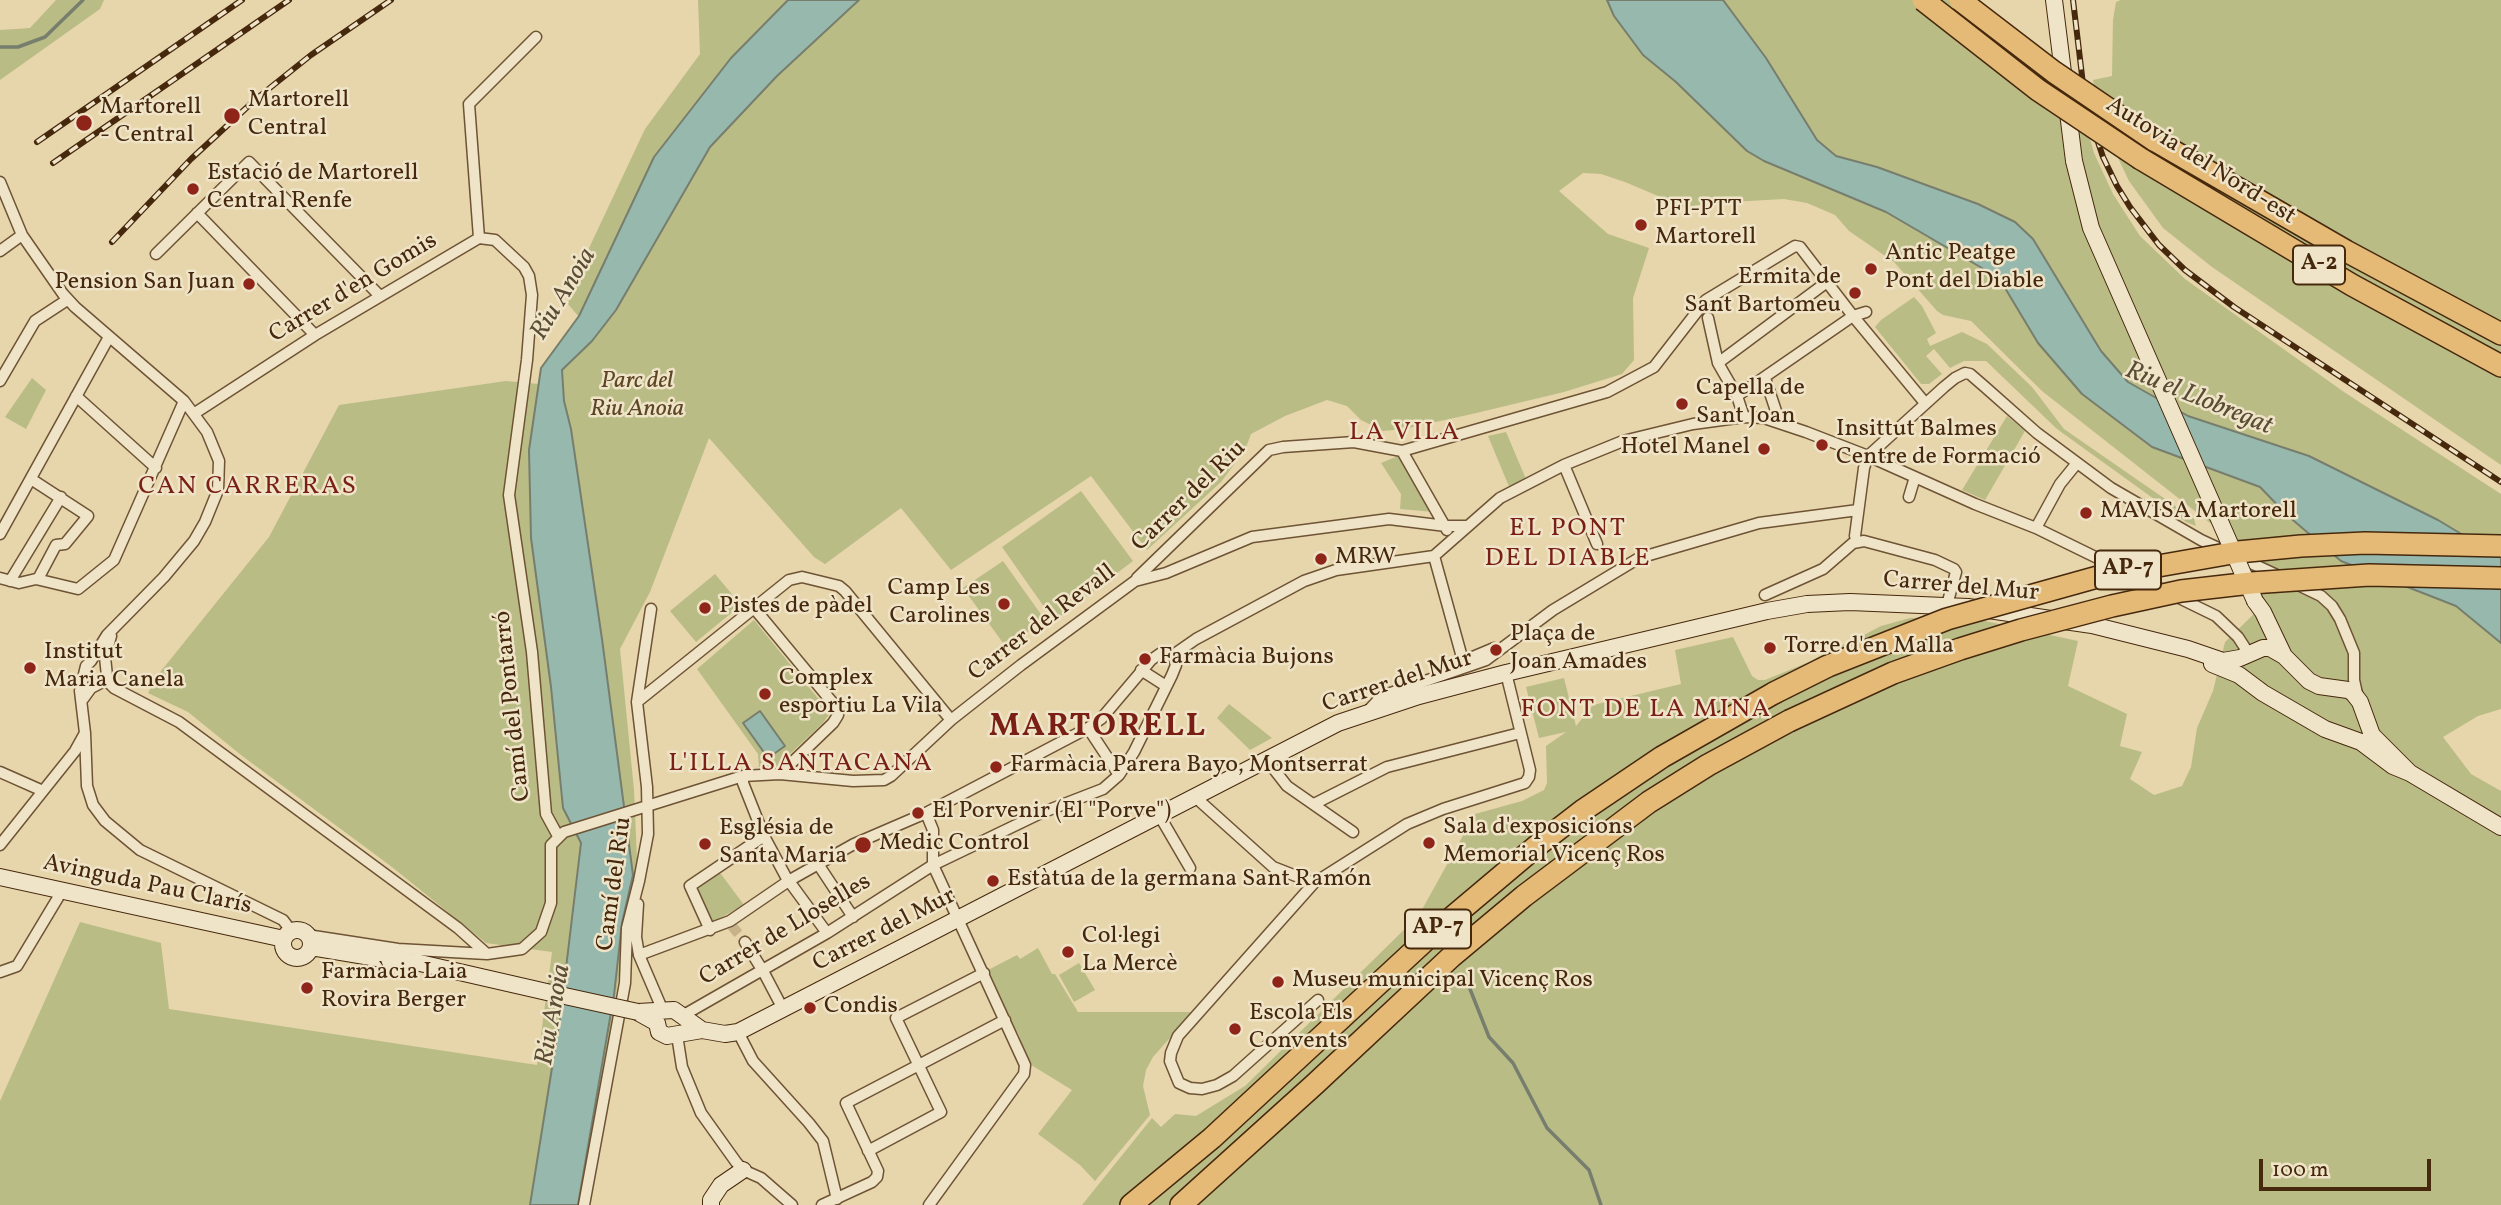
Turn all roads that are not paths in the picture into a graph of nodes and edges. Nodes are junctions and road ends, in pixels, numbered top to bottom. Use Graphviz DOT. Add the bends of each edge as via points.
graph roads {
  1 [pos="1923,0"];
  2 [pos="1960,0"];
  3 [pos="2054,0"];
  4 [pos="536,37"];
  5 [pos="0,182"];
  6 [pos="197,213"];
  7 [pos="22,234"];
  8 [pos="479,238"];
  9 [pos="0,251"];
  10 [pos="156,254"];
  11 [pos="1827,282"];
  12 [pos="379,295"];
  13 [pos="67,300"];
  14 [pos="1705,312"];
  15 [pos="1867,312"];
  16 [pos="1853,316"];
  17 [pos="2501,334"];
  18 [pos="315,335"];
  19 [pos="109,337"];
  20 [pos="1718,363"];
  21 [pos="2501,366"];
  22 [pos="1765,378"];
  23 [pos="0,381"];
  24 [pos="76,396"];
  25 [pos="1737,396"];
  26 [pos="184,401"];
  27 [pos="1926,404"];
  28 [pos="195,413"];
  29 [pos="1744,417"];
  30 [pos="1780,423"];
  31 [pos="1402,452"];
  32 [pos="1868,456"];
  33 [pos="2077,463"];
  34 [pos="1564,465"];
  35 [pos="156,468"];
  36 [pos="1915,477"];
  37 [pos="30,479"];
  38 [pos="61,497"];
  39 [pos="1909,497"];
  40 [pos="1858,510"];
  41 [pos="1446,526"];
  42 [pos="1467,526"];
  43 [pos="2036,528"];
  44 [pos="0,534"];
  45 [pos="1855,536"];
  46 [pos="1597,544"];
  47 [pos="2501,546"];
  48 [pos="1447,547"];
  49 [pos="1434,556"];
  50 [pos="2501,578"];
  51 [pos="38,579"];
  52 [pos="5,580"];
  53 [pos="1135,581"];
  54 [pos="1765,595"];
  55 [pos="2255,601"];
  56 [pos="1947,605"];
  57 [pos="754,608"];
  58 [pos="651,609"];
  59 [pos="114,630"];
  60 [pos="1515,638"];
  61 [pos="2169,646"];
  62 [pos="2252,652"];
  63 [pos="1173,655"];
  64 [pos="2284,656"];
  65 [pos="92,661"];
  66 [pos="105,667"];
  67 [pos="1141,670"];
  68 [pos="1506,673"];
  69 [pos="84,674"];
  70 [pos="102,682"];
  71 [pos="2250,683"];
  72 [pos="1166,686"];
  73 [pos="83,699"];
  74 [pos="637,702"];
  75 [pos="2360,705"];
  76 [pos="1365,713"];
  77 [pos="951,720"];
  78 [pos="1088,728"];
  79 [pos="85,733"];
  80 [pos="1520,733"];
  81 [pos="2339,734"];
  82 [pos="1266,759"];
  83 [pos="0,772"];
  84 [pos="2410,773"];
  85 [pos="780,774"];
  86 [pos="1119,775"];
  87 [pos="743,776"];
  88 [pos="43,791"];
  89 [pos="1194,796"];
  90 [pos="1314,804"];
  91 [pos="648,807"];
  92 [pos="926,813"];
  93 [pos="1162,820"];
  94 [pos="2501,827"];
  95 [pos="1353,832"];
  96 [pos="558,836"];
  97 [pos="764,836"];
  98 [pos="0,845"];
  99 [pos="818,864"];
  100 [pos="933,865"];
  101 [pos="1190,868"];
  102 [pos="0,877"];
  103 [pos="790,880"];
  104 [pos="639,881"];
  105 [pos="1314,883"];
  106 [pos="62,891"];
  107 [pos="853,917"];
  108 [pos="958,919"];
  109 [pos="710,930"];
  110 [pos="827,933"];
  111 [pos="298,938"];
  112 [pos="745,943"];
  113 [pos="487,954"];
  114 [pos="639,955"];
  115 [pos="0,971"];
  116 [pos="763,971"];
  117 [pos="984,973"];
  118 [pos="1318,1000"];
  119 [pos="783,1009"];
  120 [pos="660,1015"];
  121 [pos="1005,1020"];
  122 [pos="681,1025"];
  123 [pos="738,1032"];
  124 [pos="918,1066"];
  125 [pos="868,1151"];
  126 [pos="743,1170"];
  127 [pos="837,1199"];
  128 [pos="584,1205"];
  129 [pos="711,1205"];
  130 [pos="792,1205"];
  131 [pos="822,1205"];
  132 [pos="929,1205"];
  133 [pos="1131,1205"];
  134 [pos="1181,1205"];
  1 -- 21 [label="highway, Autovia del Nord-est / A-2, bridge" via="2038,90 2141,159 2352,285"];
  2 -- 17 [label="highway, Autovia del Nord-est / A-2, bridge" via="2054,72 2154,139 2346,251"];
  3 -- 55 [label="main road, bridge" via="2074,161 2091,228"];
  4 -- 8 [label="street" via="469,104"];
  5 -- 7 [label="street"];
  6 -- 10 [label="street"];
  6 -- 12 [label="street" via="249,162"];
  6 -- 18 [label="street"];
  7 -- 9 [label="street"];
  7 -- 13 [label="street"];
  8 -- 12 [label="street, Carrer d'en Gomis"];
  8 -- 96 [label="street, Camí del Pontarró" via="495,240 524,267 532,295 509,495 532,652 547,814"];
  11 -- 14 [label="street, Carrer del Riu" via="1800,247 1792,247"];
  11 -- 16 [label="street"];
  11 -- 20 [label="street"];
  12 -- 18 [label="street, Carrer d'en Gomis"];
  13 -- 19 [label="street"];
  13 -- 23 [label="street" via="35,321"];
  14 -- 20 [label="street"];
  14 -- 31 [label="street, Carrer del Riu" via="1654,367 1607,392"];
  15 -- 16 [label="street"];
  16 -- 22 [label="street"];
  16 -- 27 [label="street"];
  18 -- 28 [label="street, Carrer d'en Gomis"];
  19 -- 24 [label="street"];
  19 -- 26 [label="street"];
  20 -- 25 [label="street"];
  22 -- 25 [label="street"];
  22 -- 30 [label="street"];
  24 -- 35 [label="street"];
  24 -- 37 [label="street"];
  25 -- 29 [label="street"];
  26 -- 28 [label="street"];
  26 -- 35 [label="street"];
  27 -- 32 [label="street"];
  27 -- 33 [label="street" via="1955,378 1970,374"];
  28 -- 59 [label="street" via="219,461 214,502 181,558"];
  29 -- 30 [label="street"];
  29 -- 34 [label="street" via="1636,436"];
  30 -- 32 [label="street"];
  31 -- 41 [label="street"];
  31 -- 53 [label="street, Carrer del Riu" via="1354,442 1269,450"];
  32 -- 36 [label="street"];
  32 -- 40 [label="street"];
  33 -- 43 [label="street"];
  33 -- 75 [label="street" via="2201,540 2321,596 2332,606 2351,642"];
  34 -- 42 [label="street" via="1500,498"];
  34 -- 46 [label="street"];
  35 -- 51 [label="street" via="114,560 78,589"];
  36 -- 39 [label="street"];
  36 -- 43 [label="street"];
  37 -- 38 [label="street"];
  37 -- 44 [label="street"];
  38 -- 51 [label="street" via="88,516 65,544 56,545"];
  38 -- 52 [label="street"];
  40 -- 45 [label="street"];
  40 -- 60 [label="street" via="1759,523 1639,558"];
  41 -- 42 [label="street, Carrer del Revall"];
  41 -- 48 [label="street"];
  41 -- 53 [label="street, Carrer del Revall" via="1389,519 1252,537"];
  42 -- 48 [label="street"];
  43 -- 62 [label="street" via="2216,615"];
  47 -- 133 [label="highway, AP-7, bridge" via="2365,543 2187,559 2101,576 1947,619 1828,666 1662,757 1581,811 1430,936 1212,1138"];
  48 -- 49 [label="street"];
  49 -- 60 [label="street" via="1463,661"];
  49 -- 63 [label="street" via="1336,570 1304,581"];
  50 -- 134 [label="highway, AP-7, bridge" via="2369,575 2181,592 2021,629 1960,649 1872,682 1789,721 1649,802 1524,896 1451,957"];
  51 -- 52 [label="street"];
  53 -- 77 [label="street, Carrer del Revall"];
  54 -- 56 [label="street" via="1823,569 1853,543 1864,541 1954,569"];
  55 -- 62 [label="main road" via="2260,630"];
  55 -- 64 [label="main road"];
  56 -- 61 [label="main road, Carrer del Mur" via="2092,625"];
  56 -- 68 [label="main road, Carrer del Mur" via="1850,602 1788,607"];
  57 -- 74 [label="street"];
  57 -- 77 [label="street" via="797,577 839,586"];
  57 -- 85 [label="street" via="837,708 833,723"];
  58 -- 74 [label="street, Camí del Riu"];
  59 -- 65 [label="street"];
  59 -- 66 [label="street"];
  60 -- 76 [label="street" via="1486,660 1382,696"];
  61 -- 62 [label="main road, Carrer del Mur" via="2223,660"];
  61 -- 71 [label="main road, Carrer del Mur"];
  62 -- 64 [label="main road, Carrer del Mur" via="2270,648"];
  62 -- 71 [label="main road" via="2244,667"];
  63 -- 67 [label="street" via="1156,656"];
  63 -- 72 [label="street, Carrer de Lloselles" via="1176,665"];
  64 -- 75 [label="main road" via="2309,681 2348,690"];
  65 -- 66 [label="street"];
  65 -- 69 [label="street"];
  66 -- 70 [label="street" via="107,676"];
  67 -- 72 [label="street"];
  67 -- 78 [label="street" via="1101,719"];
  68 -- 76 [label="main road, Carrer del Mur"];
  68 -- 80 [label="street"];
  69 -- 70 [label="street" via="88,681"];
  69 -- 73 [label="street"];
  70 -- 73 [label="street"];
  70 -- 113 [label="street" via="179,722"];
  71 -- 81 [label="main road, Carrer del Mur"];
  72 -- 86 [label="street, Carrer de Lloselles"];
  73 -- 79 [label="street"];
  74 -- 91 [label="street, Camí del Riu"];
  75 -- 81 [label="main road" via="2355,728"];
  75 -- 84 [label="main road" via="2372,735"];
  76 -- 82 [label="main road, Carrer del Mur"];
  77 -- 85 [label="street, Carrer del Revall" via="884,780 853,782"];
  78 -- 86 [label="street"];
  78 -- 92 [label="street"];
  79 -- 88 [label="street"];
  79 -- 111 [label="street" via="87,786 105,821 140,849 283,920"];
  80 -- 90 [label="street" via="1387,767"];
  80 -- 105 [label="street" via="1530,770 1525,783 1407,824"];
  81 -- 84 [label="main road, Carrer del Mur" via="2361,742 2392,766"];
  82 -- 89 [label="main road, Carrer del Mur"];
  82 -- 90 [label="street" via="1287,786"];
  83 -- 88 [label="street"];
  84 -- 94 [label="main road"];
  85 -- 87 [label="street, Carrer del Revall"];
  86 -- 100 [label="street, Carrer de Lloselles" via="1103,789"];
  87 -- 91 [label="street, Carrer del Revall"];
  87 -- 97 [label="street"];
  88 -- 98 [label="street"];
  89 -- 105 [label="street" via="1273,867"];
  89 -- 108 [label="main road, Carrer del Mur"];
  90 -- 95 [label="street"];
  91 -- 96 [label="street, Carrer del Revall"];
  91 -- 104 [label="street, Camí del Riu"];
  92 -- 99 [label="street"];
  92 -- 100 [label="street" via="933,830"];
  93 -- 101 [label="street"];
  96 -- 113 [label="street" via="551,845 551,903 541,932 522,949"];
  97 -- 103 [label="street"];
  97 -- 109 [label="street" via="690,886"];
  99 -- 103 [label="street"];
  99 -- 107 [label="street"];
  100 -- 107 [label="street, Carrer de Lloselles"];
  100 -- 108 [label="street"];
  102 -- 106 [label="main road, Avinguda Pau Clarís"];
  103 -- 109 [label="street" via="731,923"];
  103 -- 110 [label="street"];
  104 -- 114 [label="street"];
  104 -- 128 [label="street, Camí del Riu" via="627,928 625,983"];
  105 -- 118 [label="street" via="1178,1035 1170,1061 1179,1083 1202,1089 1233,1076"];
  106 -- 111 [label="main road, Avinguda Pau Clarís"];
  106 -- 115 [label="street" via="17,966"];
  107 -- 110 [label="street, Carrer de Lloselles"];
  108 -- 117 [label="street"];
  108 -- 119 [label="main road, Carrer del Mur"];
  109 -- 114 [label="street"];
  110 -- 116 [label="street, Carrer de Lloselles"];
  111 -- 113 [label="street"];
  111 -- 120 [label="main road, Avinguda Pau Clarís, bridge"];
  112 -- 116 [label="street"];
  114 -- 120 [label="street"];
  116 -- 119 [label="street"];
  116 -- 122 [label="street, Carrer de Lloselles"];
  117 -- 121 [label="street"];
  117 -- 124 [label="street" via="896,1018"];
  119 -- 123 [label="main road, Carrer del Mur"];
  120 -- 122 [label="main road, Avinguda Pau Clarís" via="674,1010"];
  120 -- 122 [label="main road" via="659,1032 665,1036"];
  121 -- 124 [label="street"];
  121 -- 132 [label="street" via="1025,1065 1024,1074"];
  122 -- 123 [label="main road, Carrer del Mur" via="725,1034"];
  122 -- 126 [label="street" via="682,1068 701,1113"];
  123 -- 127 [label="street" via="753,1061 823,1141"];
  124 -- 125 [label="street" via="846,1103"];
  124 -- 125 [label="street" via="941,1112"];
  125 -- 127 [label="street" via="877,1177"];
  126 -- 129 [label="main road" via="720,1185"];
  126 -- 130 [label="street" via="761,1178"];
  127 -- 131 [label="street"];
}
